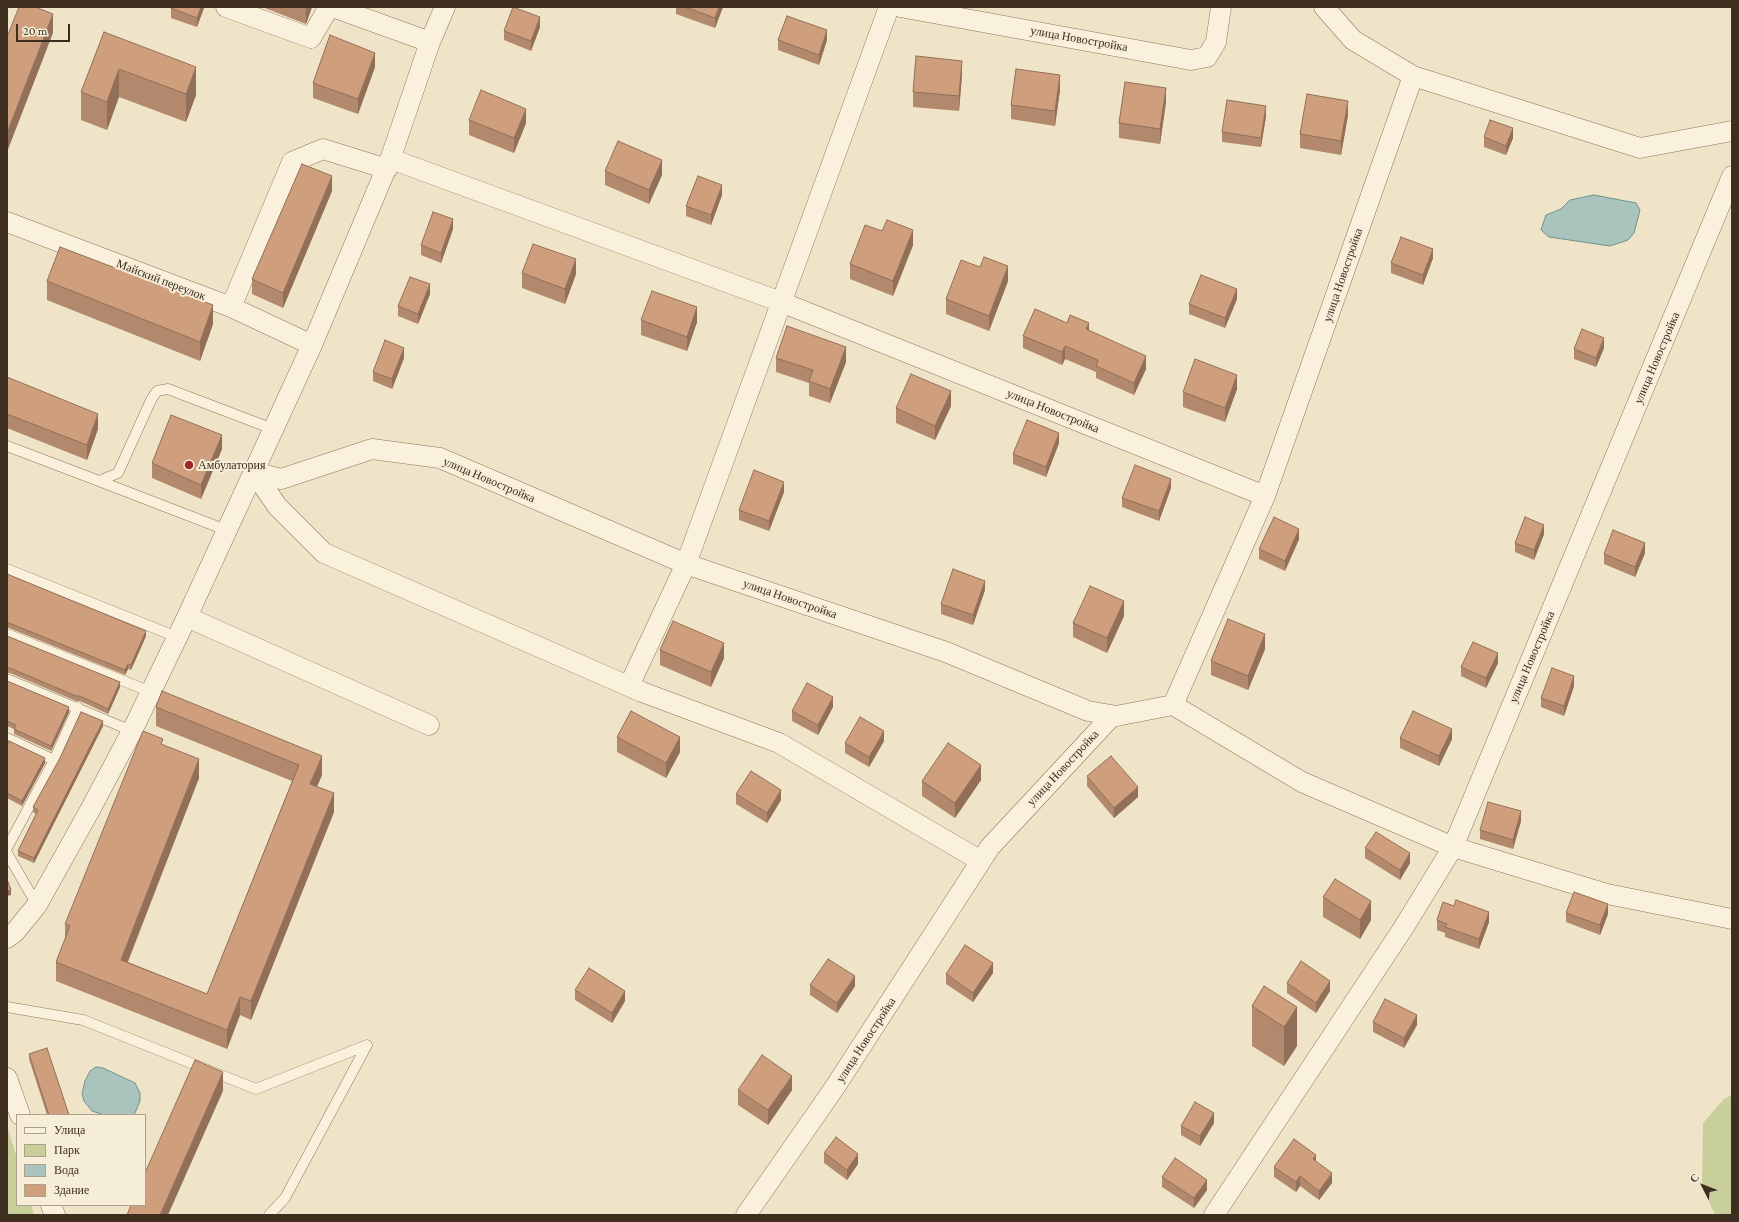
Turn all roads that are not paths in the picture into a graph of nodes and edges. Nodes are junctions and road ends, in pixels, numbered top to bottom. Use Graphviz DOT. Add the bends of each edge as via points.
graph roads {
  1 [pos="226,7"];
  2 [pos="329,7"];
  3 [pos="333,7"];
  4 [pos="445,7"];
  5 [pos="889,7"];
  6 [pos="900,7"];
  7 [pos="1221,7"];
  8 [pos="1324,7"];
  9 [pos="430,42"];
  10 [pos="1413,76"];
  11 [pos="1732,131"];
  12 [pos="389,164"];
  13 [pos="1732,176"];
  14 [pos="7,222"];
  15 [pos="782,302"];
  16 [pos="231,307"];
  17 [pos="312,344"];
  18 [pos="273,429"];
  19 [pos="7,446"];
  20 [pos="254,472"];
  21 [pos="99,481"];
  22 [pos="1266,496"];
  23 [pos="226,530"];
  24 [pos="686,564"];
  25 [pos="7,569"];
  26 [pos="187,617"];
  27 [pos="7,634"];
  28 [pos="177,637"];
  29 [pos="7,679"];
  30 [pos="629,686"];
  31 [pos="151,692"];
  32 [pos="1173,705"];
  33 [pos="78,707"];
  34 [pos="1117,716"];
  35 [pos="429,725"];
  36 [pos="132,731"];
  37 [pos="7,738"];
  38 [pos="54,760"];
  39 [pos="1453,847"];
  40 [pos="7,848"];
  41 [pos="7,853"];
  42 [pos="981,861"];
  43 [pos="37,905"];
  44 [pos="1732,919"];
  45 [pos="7,938"];
  46 [pos="7,1007"];
  47 [pos="7,1078"];
  48 [pos="20,1114"];
  49 [pos="269,1215"];
  50 [pos="746,1215"];
  51 [pos="1214,1215"];
  1 -- 2 [label="street" via="311,38"];
  3 -- 9 [label="street"];
  4 -- 9 [label="street"];
  5 -- 15 [label="street"];
  6 -- 7 [label="street, улица Новостройка" via="1190,60 1207,57 1216,42"];
  8 -- 10 [label="street" via="1353,40"];
  9 -- 12 [label="street"];
  10 -- 11 [label="street" via="1640,148"];
  10 -- 22 [label="street, улица Новостройка"];
  12 -- 15 [label="street, улица Новостройка"];
  12 -- 16 [label="street, улица Новостройка" via="323,149 292,162"];
  12 -- 17 [label="street"];
  13 -- 39 [label="street, улица Новостройка"];
  14 -- 16 [label="street, Майский переулок"];
  15 -- 22 [label="street, улица Новостройка"];
  15 -- 24 [label="street"];
  16 -- 17 [label="street, Майский переулок"];
  17 -- 18 [label="street"];
  18 -- 20 [label="street"];
  18 -- 21 [label="lane" via="168,389 157,391 118,473"];
  19 -- 21 [label="lane"];
  20 -- 23 [label="street"];
  20 -- 24 [label="street, улица Новостройка" via="281,479 372,449 440,458"];
  20 -- 30 [label="street" via="277,506 324,553"];
  21 -- 23 [label="lane"];
  22 -- 32 [label="street, улица Новостройка"];
  23 -- 26 [label="street"];
  24 -- 30 [label="street"];
  24 -- 34 [label="street, улица Новостройка" via="946,652 1088,712"];
  25 -- 28 [label="lane"];
  26 -- 28 [label="street"];
  26 -- 35 [label="street"];
  27 -- 31 [label="lane"];
  28 -- 31 [label="street"];
  29 -- 33 [label="lane"];
  30 -- 42 [label="street" via="779,743"];
  31 -- 36 [label="street"];
  32 -- 34 [label="street, улица Новостройка"];
  32 -- 39 [label="street" via="1302,782"];
  33 -- 36 [label="lane"];
  33 -- 38 [label="lane"];
  34 -- 42 [label="street, улица Новостройка" via="1111,717 1100,728"];
  36 -- 43 [label="street"];
  37 -- 38 [label="lane"];
  38 -- 40 [label="lane"];
  39 -- 44 [label="street" via="1607,894"];
  39 -- 51 [label="street, улица Новостройка"];
  41 -- 43 [label="lane"];
  42 -- 50 [label="street, улица Новостройка" via="835,1087"];
  43 -- 45 [label="street"];
  46 -- 49 [label="lane" via="83,1020 256,1089 367,1045 285,1198"];
  47 -- 48 [label="street"];
}
